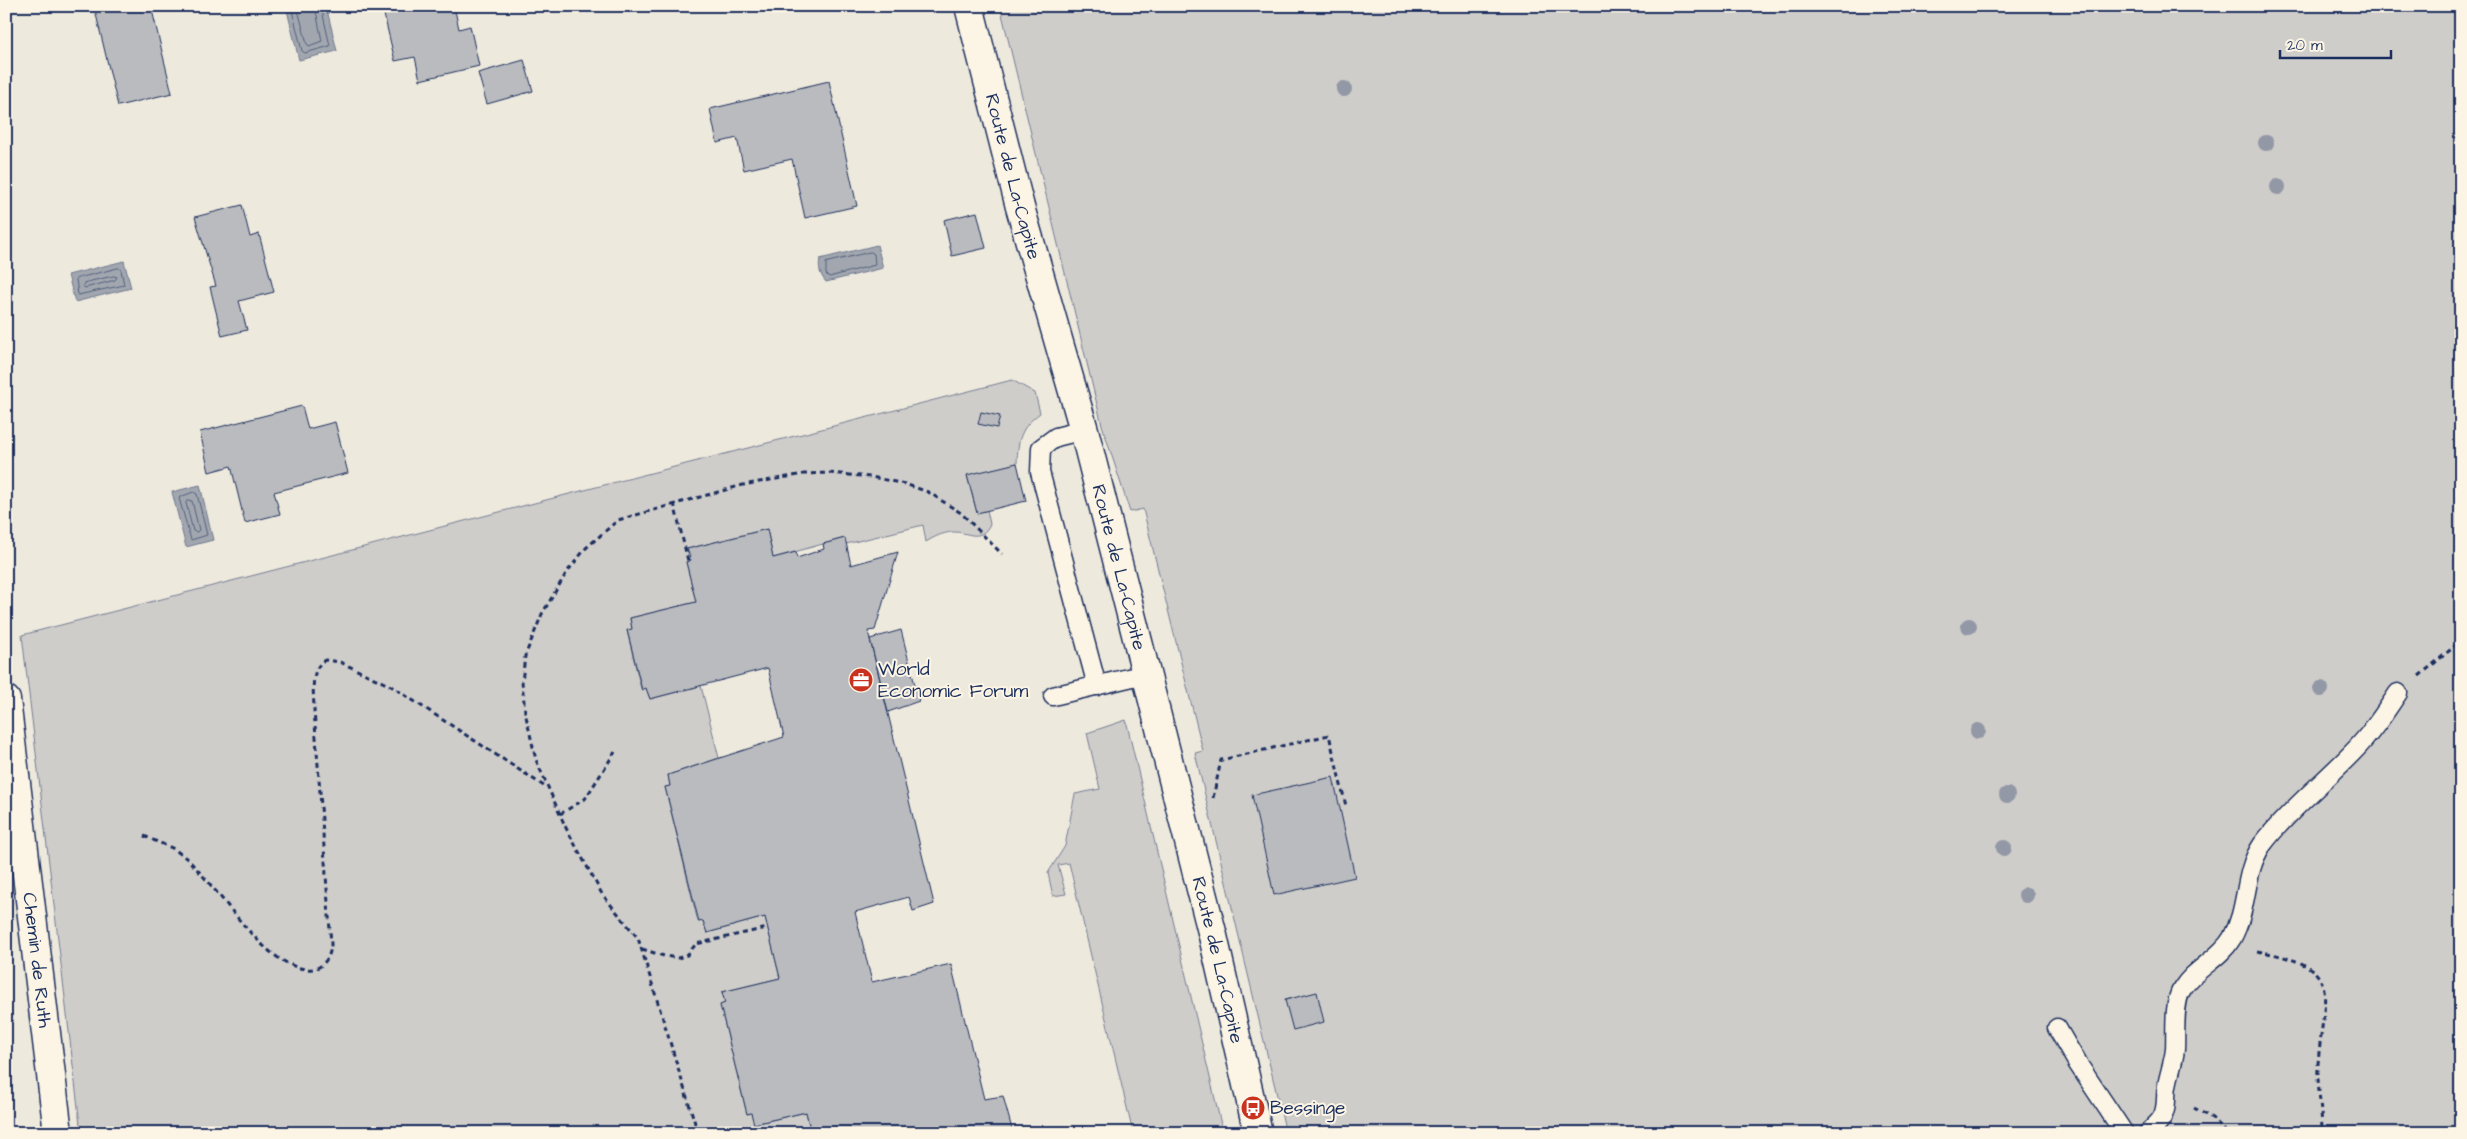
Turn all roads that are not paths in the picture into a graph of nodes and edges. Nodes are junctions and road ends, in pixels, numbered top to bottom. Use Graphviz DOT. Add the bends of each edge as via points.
graph roads {
  1 [pos="969,6"];
  2 [pos="1084,430"];
  3 [pos="1145,674"];
  4 [pos="1097,686"];
  5 [pos="2398,693"];
  6 [pos="1053,696"];
  7 [pos="6,700"];
  8 [pos="2058,1028"];
  9 [pos="58,1133"];
  10 [pos="1258,1133"];
  11 [pos="2124,1133"];
  12 [pos="2148,1133"];
  1 -- 2 [label="street, Route de La-Capite" via="1023,216"];
  2 -- 3 [label="street, Route de La-Capite"];
  2 -- 4 [label="lane" via="1056,437 1041,448 1040,472"];
  3 -- 4 [label="lane"];
  3 -- 10 [label="street, Route de La-Capite" via="1213,936"];
  4 -- 6 [label="lane"];
  5 -- 12 [label="lane" via="2359,746 2280,824 2255,856 2244,911 2226,946 2181,990 2165,1111"];
  7 -- 9 [label="street, Chemin de Ruth"];
  8 -- 11 [label="lane"];
}
